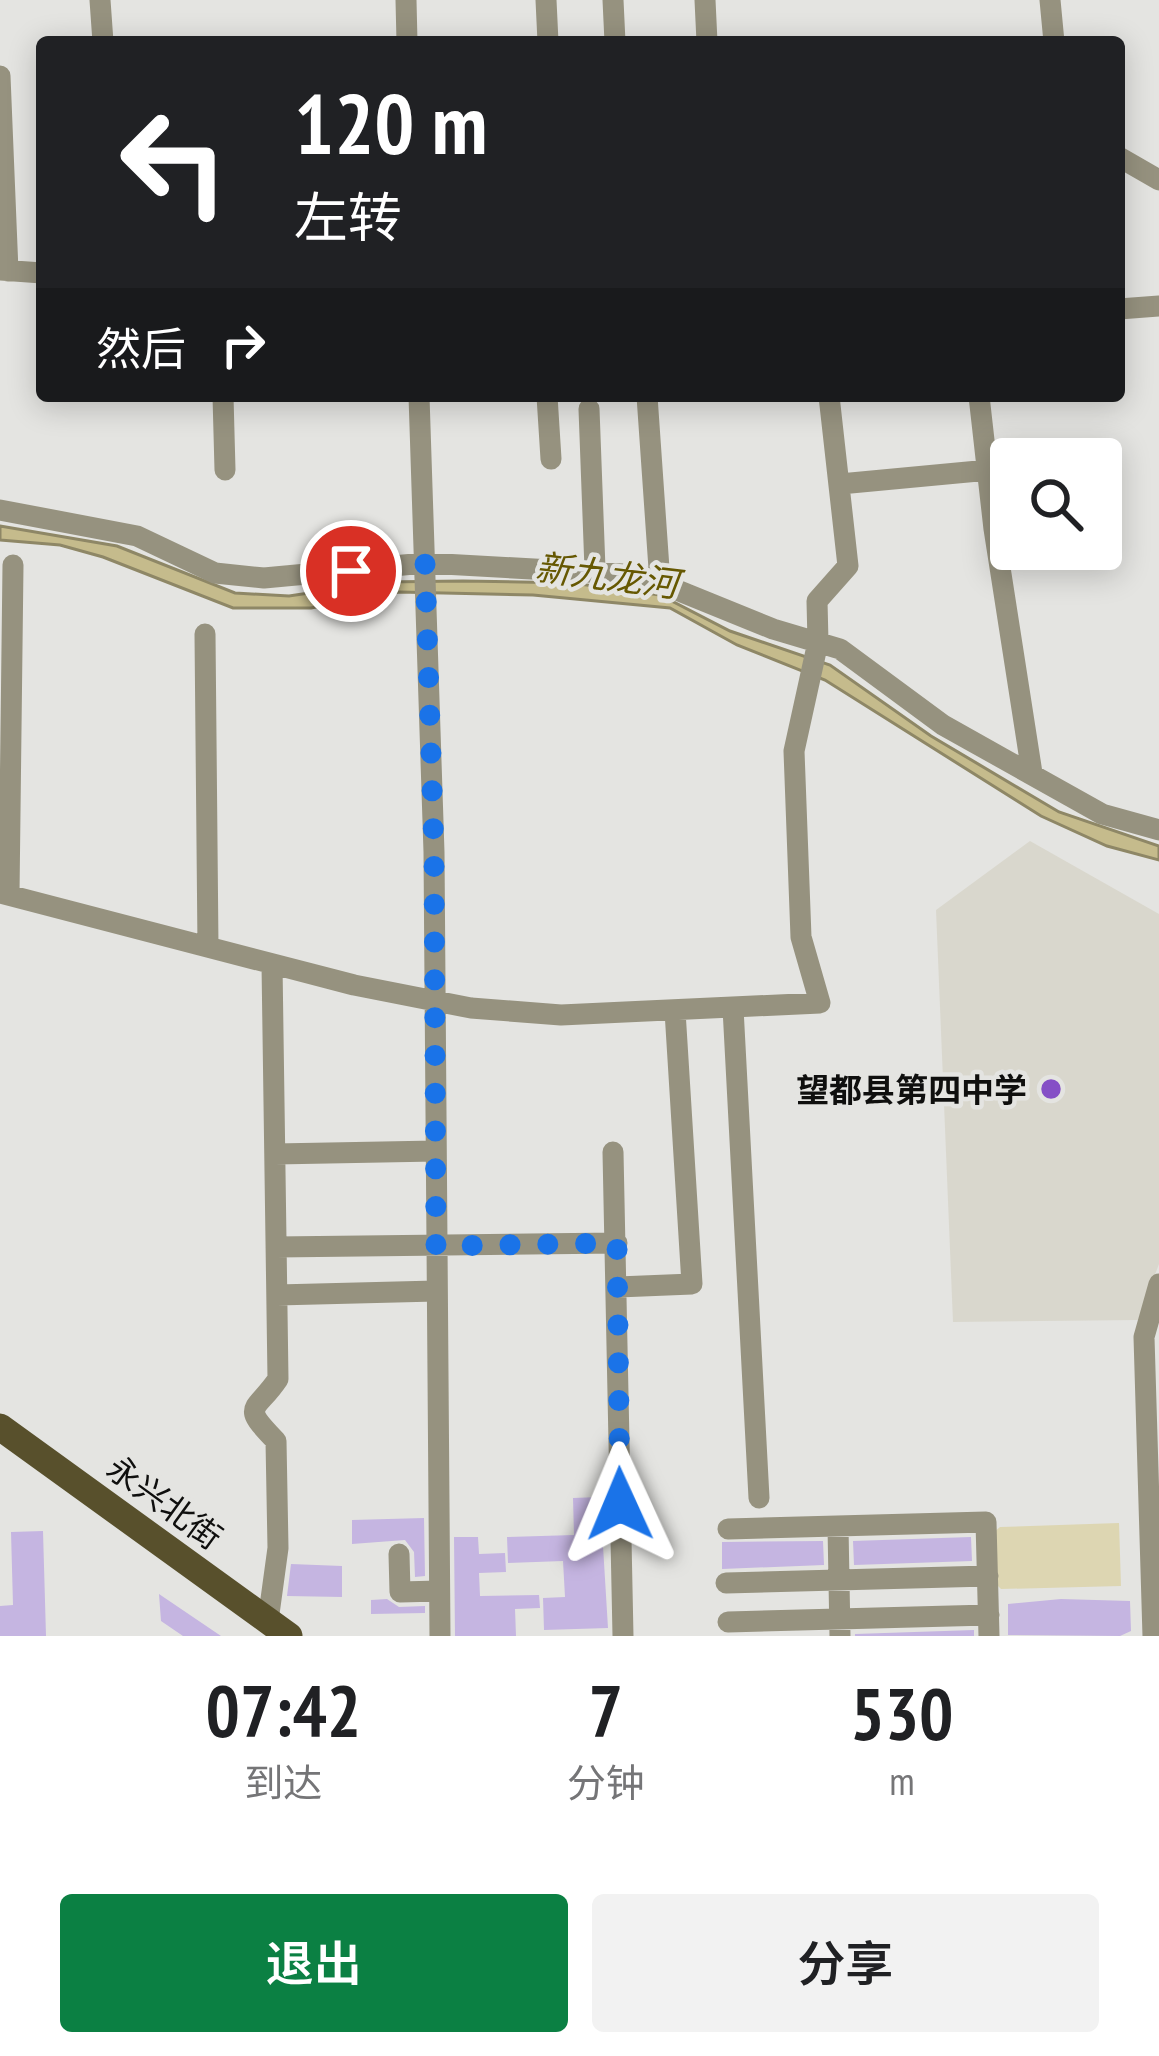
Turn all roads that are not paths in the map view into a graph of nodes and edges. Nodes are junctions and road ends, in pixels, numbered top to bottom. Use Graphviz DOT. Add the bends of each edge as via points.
graph roads {
  1 [pos="100,0"];
  2 [pos="406,0"];
  3 [pos="546,0"];
  4 [pos="613,0"];
  5 [pos="705,0"];
  6 [pos="1050,0"];
  7 [pos="103,36"];
  8 [pos="407,36"];
  9 [pos="548,36"];
  10 [pos="615,36"];
  11 [pos="706,36"];
  12 [pos="1053,36"];
  13 [pos="0,76"];
  14 [pos="1125,160"];
  15 [pos="1159,180"];
  16 [pos="4,271"];
  17 [pos="36,274"];
  18 [pos="1159,306"];
  19 [pos="1125,309"];
  20 [pos="223,402"];
  21 [pos="419,402"];
  22 [pos="547,402"];
  23 [pos="647,402"];
  24 [pos="830,402"];
  25 [pos="981,402"];
  26 [pos="589,409"];
  27 [pos="551,459"];
  28 [pos="225,470"];
  29 [pos="989,470"];
  30 [pos="840,484"];
  31 [pos="0,510"];
  32 [pos="425,563"];
  33 [pos="13,566"];
  34 [pos="596,569"];
  35 [pos="661,584"];
  36 [pos="205,634"];
  37 [pos="818,642"];
  38 [pos="1032,773"];
  39 [pos="1159,830"];
  40 [pos="4,894"];
  41 [pos="208,946"];
  42 [pos="272,964"];
  43 [pos="435,1001"];
  44 [pos="733,1008"];
  45 [pos="675,1011"];
  46 [pos="436,1151"];
  47 [pos="613,1152"];
  48 [pos="274,1154"];
  49 [pos="617,1243"];
  50 [pos="436,1246"];
  51 [pos="276,1247"];
  52 [pos="1159,1285"];
  53 [pos="618,1287"];
  54 [pos="436,1291"];
  55 [pos="277,1295"];
  56 [pos="0,1427"];
  57 [pos="0,1444"];
  58 [pos="759,1498"];
  59 [pos="838,1527"];
  60 [pos="728,1529"];
  61 [pos="399,1554"];
  62 [pos="988,1576"];
  63 [pos="839,1580"];
  64 [pos="726,1583"];
  65 [pos="439,1591"];
  66 [pos="728,1622"];
  67 [pos="989,1625"];
  68 [pos="840,1627"];
  69 [pos="274,1631"];
  70 [pos="440,1636"];
  71 [pos="623,1636"];
  72 [pos="1153,1636"];
  1 -- 7 [label="street"];
  2 -- 8 [label="street"];
  3 -- 9 [label="street"];
  4 -- 10 [label="street"];
  5 -- 11 [label="street"];
  6 -- 12 [label="street"];
  13 -- 16 [label="street"];
  14 -- 15 [label="street"];
  16 -- 17 [label="street"];
  18 -- 19 [label="street"];
  20 -- 28 [label="street"];
  21 -- 32 [label="street"];
  22 -- 27 [label="street"];
  23 -- 35 [label="street"];
  24 -- 30 [label="street"];
  25 -- 29 [label="street"];
  26 -- 34 [label="street"];
  29 -- 30 [label="street"];
  29 -- 38 [label="street"];
  30 -- 37 [label="street" via="848,566 817,601"];
  31 -- 32 [label="street" via="137,536 215,573 264,578"];
  32 -- 34 [label="street"];
  32 -- 43 [label="street"];
  33 -- 40 [label="street"];
  34 -- 35 [label="street"];
  35 -- 37 [label="street"];
  36 -- 41 [label="street"];
  37 -- 38 [label="street" via="841,649 943,725"];
  37 -- 44 [label="street" via="794,751 801,937 820,1003"];
  38 -- 39 [label="street" via="1120,822"];
  40 -- 41 [label="street"];
  41 -- 42 [label="street"];
  42 -- 43 [label="street"];
  42 -- 48 [label="street"];
  43 -- 45 [label="street" via="561,1016"];
  43 -- 46 [label="street"];
  44 -- 45 [label="street"];
  44 -- 58 [label="street"];
  45 -- 53 [label="street" via="692,1284"];
  46 -- 48 [label="street"];
  46 -- 50 [label="street"];
  47 -- 49 [label="street"];
  48 -- 51 [label="street"];
  49 -- 50 [label="street"];
  49 -- 53 [label="street"];
  50 -- 51 [label="street"];
  50 -- 54 [label="street"];
  51 -- 55 [label="street"];
  52 -- 72 [label="street" via="1144,1337"];
  53 -- 71 [label="street"];
  54 -- 55 [label="street"];
  54 -- 65 [label="street"];
  55 -- 69 [label="street" via="278,1379 253,1412 275,1442"];
  56 -- 69 [label="main road, 永兴北街"];
  57 -- 69 [label="main road, 永兴北街"];
  59 -- 60 [label="street"];
  59 -- 62 [label="street" via="986,1522"];
  59 -- 63 [label="street"];
  61 -- 65 [label="street" via="400,1592"];
  62 -- 63 [label="street"];
  62 -- 67 [label="street"];
  63 -- 64 [label="street"];
  63 -- 68 [label="street"];
  65 -- 70 [label="street"];
  66 -- 68 [label="street"];
  67 -- 68 [label="street"];
}
